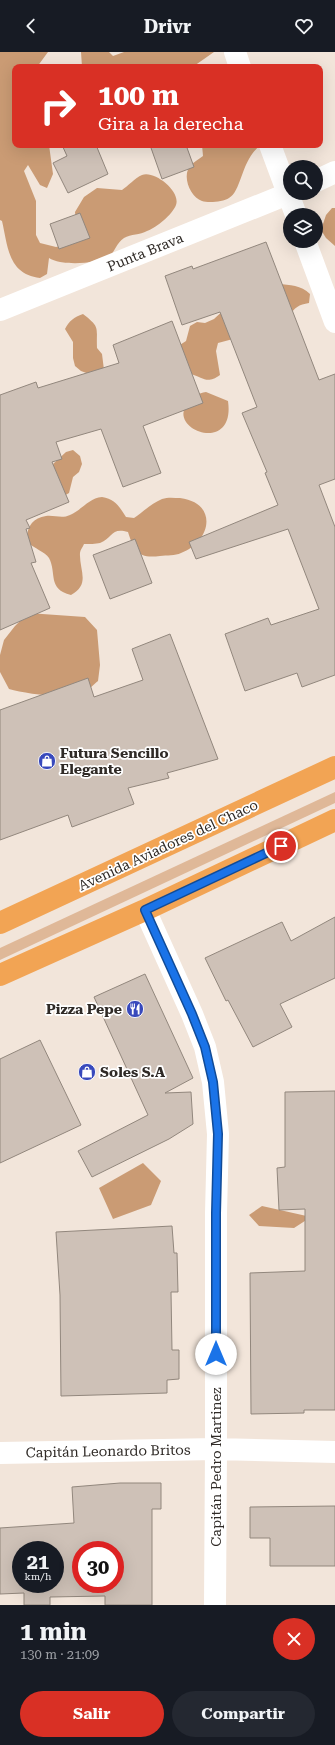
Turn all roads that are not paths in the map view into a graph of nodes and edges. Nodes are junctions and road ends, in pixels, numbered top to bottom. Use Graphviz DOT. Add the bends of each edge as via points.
graph roads {
  1 [pos="235,52"];
  2 [pos="239,64"];
  3 [pos="271,148"];
  4 [pos="335,172"];
  5 [pos="283,178"];
  6 [pos="323,178"];
  7 [pos="283,195"];
  8 [pos="309,248"];
  9 [pos="0,310"];
  10 [pos="335,322"];
  11 [pos="335,767"];
  12 [pos="335,820"];
  13 [pos="145,910"];
  14 [pos="0,923"];
  15 [pos="0,975"];
  16 [pos="216,1449"];
  17 [pos="335,1452"];
  18 [pos="0,1453"];
  19 [pos="215,1605"];
  1 -- 2 [label="street"];
  3 -- 5 [label="street"];
  4 -- 6 [label="street"];
  7 -- 9 [label="street, Punta Brava"];
  8 -- 10 [label="street"];
  11 -- 14 [label="highway, Avenida Aviadores del Chaco"];
  12 -- 13 [label="highway"];
  13 -- 15 [label="highway"];
  13 -- 16 [label="street, Capitán Pedro Martinez" via="203,1040 213,1082 218,1134"];
  16 -- 17 [label="street, Capitán Leonardo Britos"];
  16 -- 18 [label="street, Capitán Leonardo Britos"];
  16 -- 19 [label="street, Capitán Pedro Martinez"];
}
